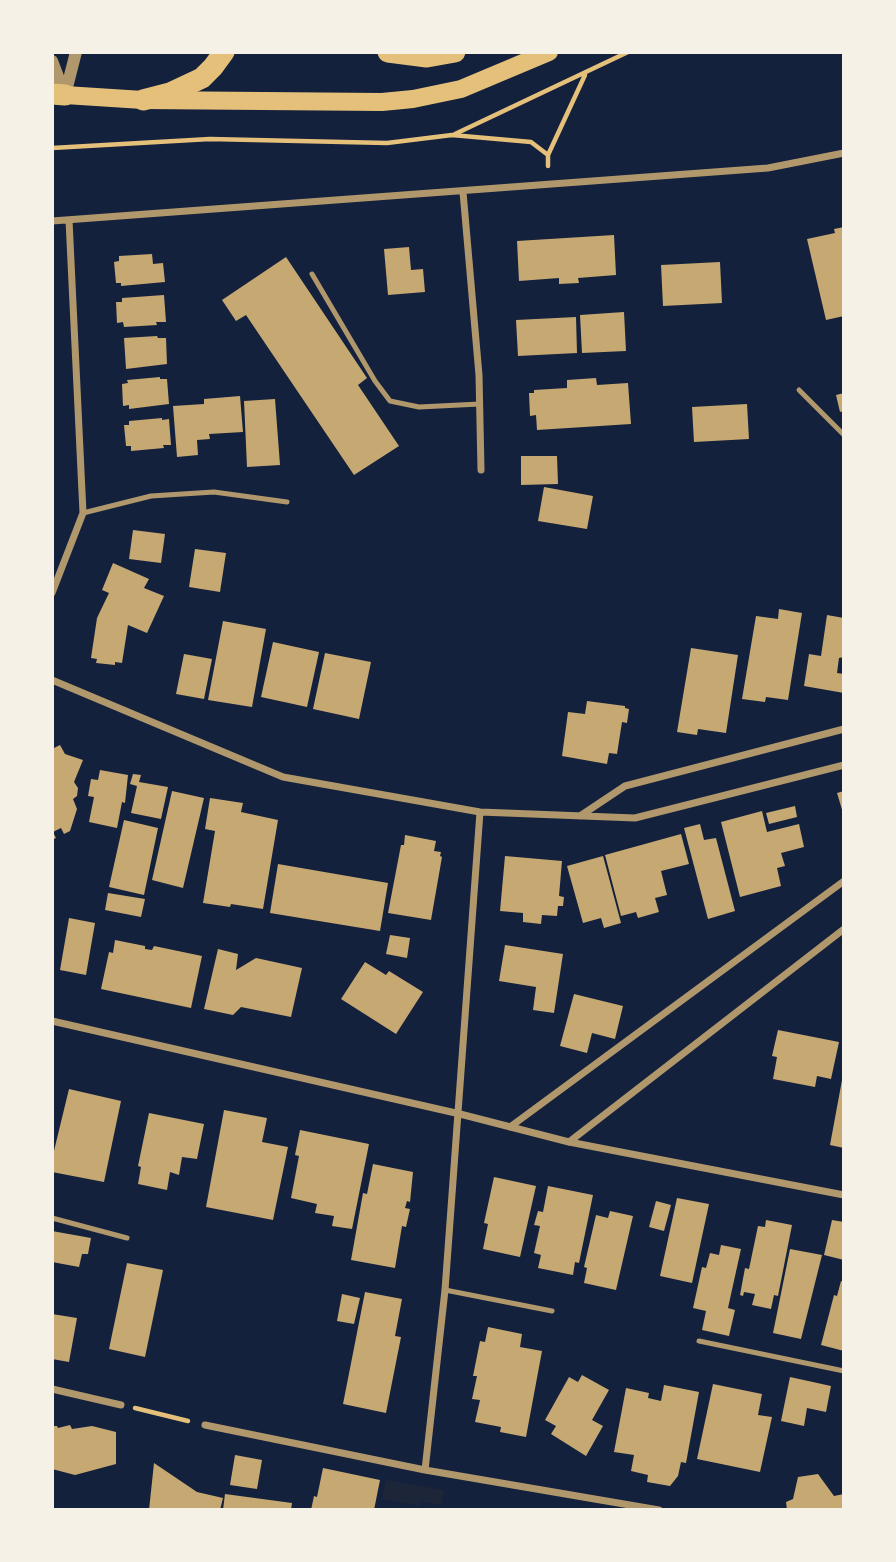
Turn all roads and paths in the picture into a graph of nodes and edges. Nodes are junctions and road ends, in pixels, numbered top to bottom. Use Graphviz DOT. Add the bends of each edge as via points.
graph roads {
  1 [pos="76,52"];
  2 [pos="224,52"];
  3 [pos="388,52"];
  4 [pos="455,52"];
  5 [pos="549,52"];
  6 [pos="628,52"];
  7 [pos="52,61"];
  8 [pos="585,74"];
  9 [pos="59,94"];
  10 [pos="143,100"];
  11 [pos="452,135"];
  12 [pos="52,148"];
  13 [pos="844,153"];
  14 [pos="463,192"];
  15 [pos="69,220"];
  16 [pos="52,221"];
  17 [pos="312,274"];
  18 [pos="799,390"];
  19 [pos="480,404"];
  20 [pos="844,435"];
  21 [pos="481,470"];
  22 [pos="287,502"];
  23 [pos="83,513"];
  24 [pos="52,593"];
  25 [pos="52,680"];
  26 [pos="844,729"];
  27 [pos="844,765"];
  28 [pos="480,812"];
  29 [pos="580,816"];
  30 [pos="844,881"];
  31 [pos="844,929"];
  32 [pos="52,1021"];
  33 [pos="460,1114"];
  34 [pos="510,1127"];
  35 [pos="569,1142"];
  36 [pos="844,1195"];
  37 [pos="52,1218"];
  38 [pos="127,1238"];
  39 [pos="445,1290"];
  40 [pos="552,1311"];
  41 [pos="699,1341"];
  42 [pos="844,1371"];
  43 [pos="52,1389"];
  44 [pos="121,1405"];
  45 [pos="205,1425"];
  46 [pos="425,1470"];
  47 [pos="659,1510"];
  1 -- 9 [label="street"];
  2 -- 10 [label="highway" via="202,78"];
  3 -- 4 [label="highway" via="427,57"];
  5 -- 10 [label="main road" via="476,84 413,99 357,103"];
  6 -- 8 [label="path"];
  7 -- 9 [label="street"];
  8 -- 11 [label="path"];
  8 -- 11 [label="path" via="548,155 531,142"];
  9 -- 10 [label="main road"];
  11 -- 12 [label="path" via="387,143 210,139"];
  13 -- 14 [label="street" via="768,168"];
  14 -- 15 [label="street"];
  14 -- 19 [label="street"];
  15 -- 16 [label="street"];
  15 -- 23 [label="street"];
  17 -- 19 [label="lane" via="390,401 419,407"];
  18 -- 20 [label="lane"];
  19 -- 21 [label="street"];
  22 -- 23 [label="lane" via="214,492 151,496"];
  23 -- 24 [label="street"];
  25 -- 28 [label="street" via="283,777"];
  26 -- 29 [label="street" via="625,786"];
  27 -- 29 [label="street" via="635,818"];
  28 -- 29 [label="street"];
  28 -- 33 [label="street"];
  30 -- 34 [label="street"];
  31 -- 35 [label="street"];
  32 -- 33 [label="street"];
  33 -- 34 [label="street"];
  33 -- 39 [label="street"];
  34 -- 35 [label="street"];
  35 -- 36 [label="street"];
  37 -- 38 [label="lane"];
  39 -- 40 [label="lane"];
  39 -- 46 [label="street"];
  41 -- 42 [label="lane"];
  43 -- 44 [label="street"];
  44 -- 45 [label="path"];
  45 -- 46 [label="street"];
  46 -- 47 [label="street"];
}
